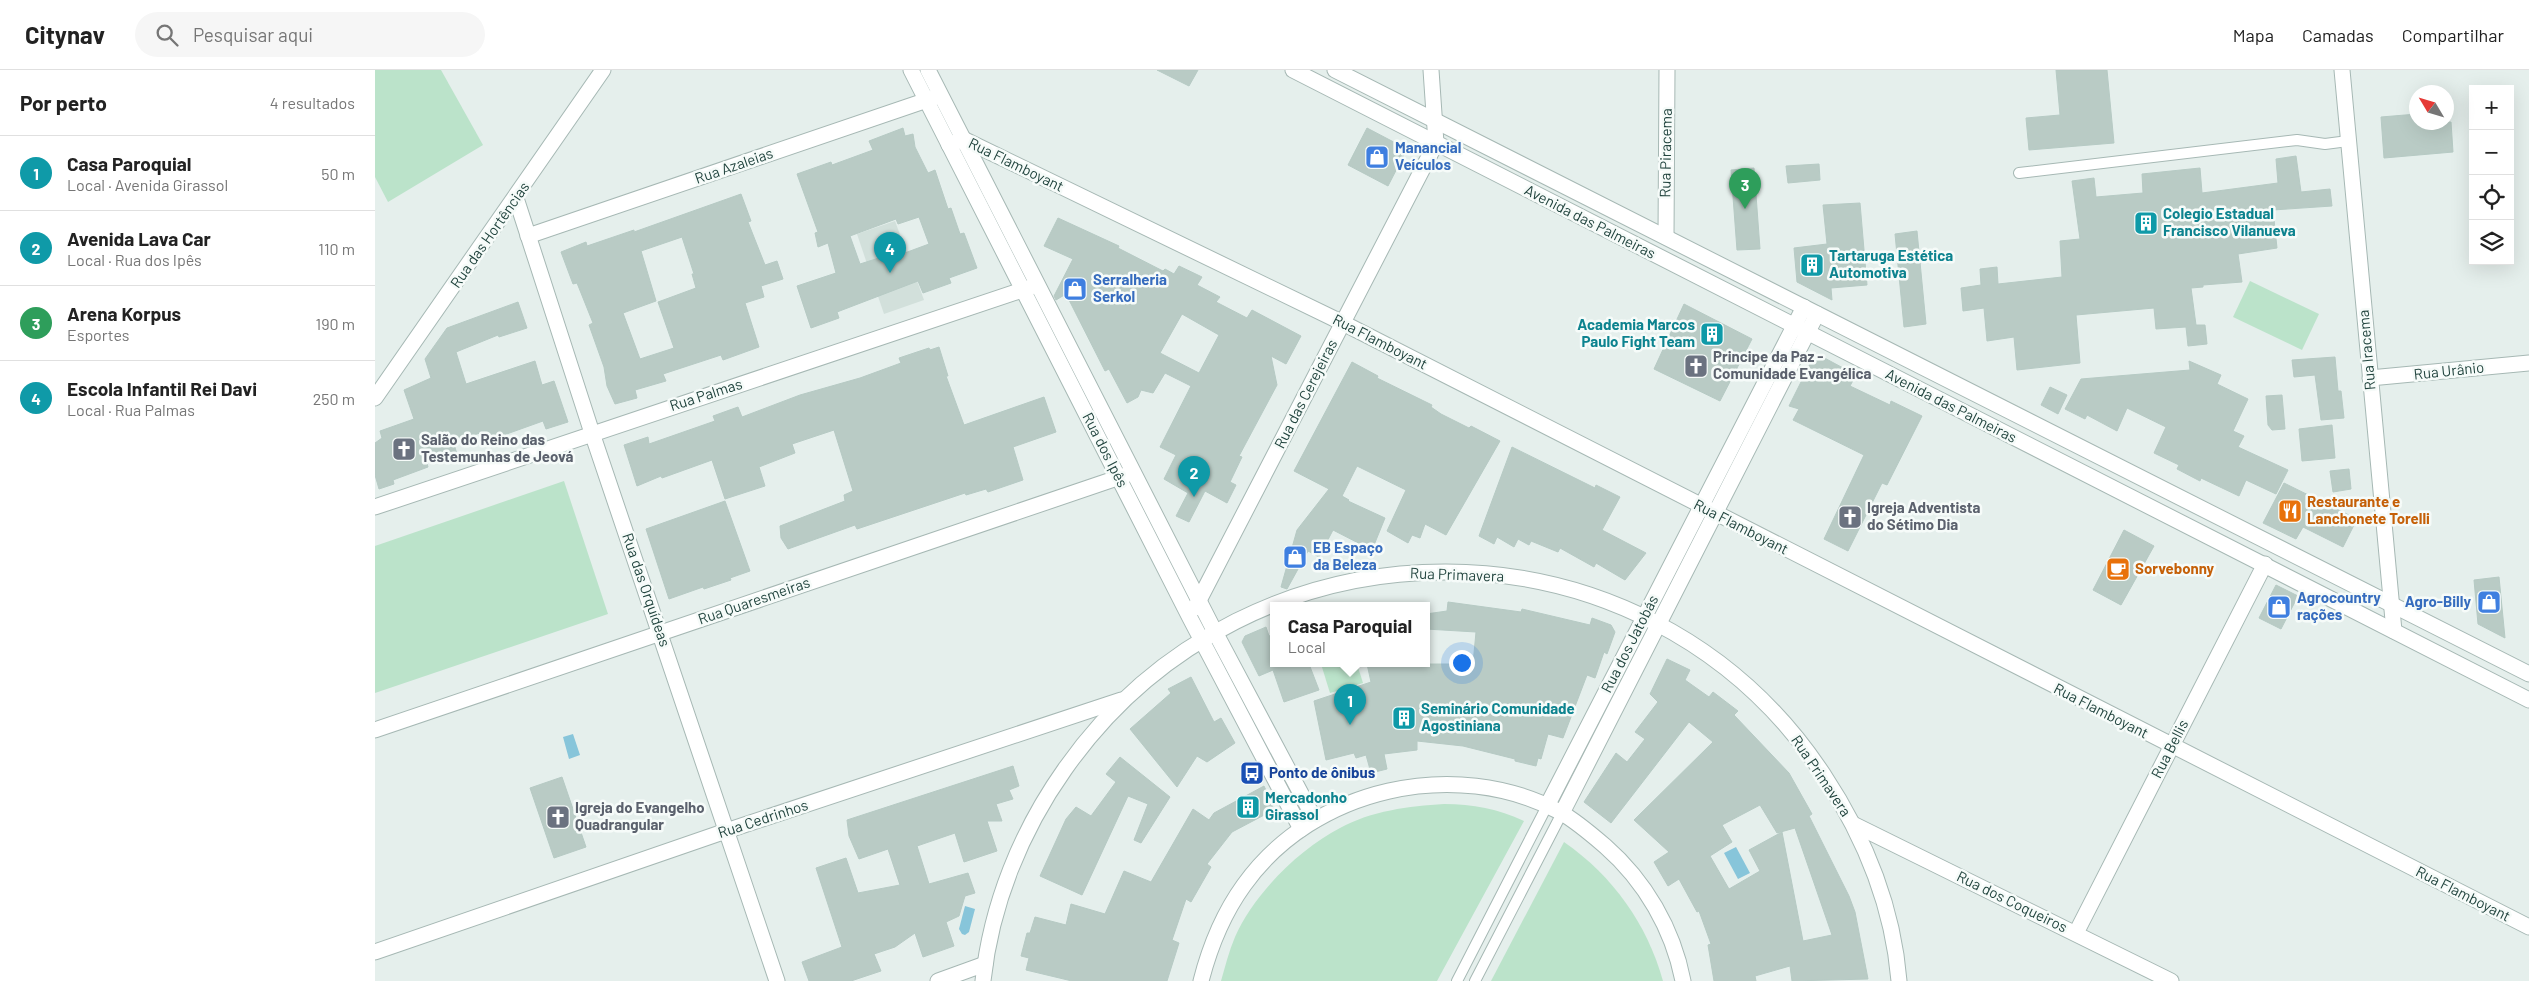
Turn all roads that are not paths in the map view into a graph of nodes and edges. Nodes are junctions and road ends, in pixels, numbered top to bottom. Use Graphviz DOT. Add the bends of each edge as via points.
graph roads {
  1 [pos="603,70"];
  2 [pos="911,70"];
  3 [pos="928,70"];
  4 [pos="1293,70"];
  5 [pos="1335,70"];
  6 [pos="1431,70"];
  7 [pos="1667,70"];
  8 [pos="2342,70"];
  9 [pos="934,98"];
  10 [pos="1435,121"];
  11 [pos="2348,141"];
  12 [pos="956,142"];
  13 [pos="1436,143"];
  14 [pos="2019,172"];
  15 [pos="516,198"];
  16 [pos="528,236"];
  17 [pos="1665,237"];
  18 [pos="1037,285"];
  19 [pos="1023,289"];
  20 [pos="1810,311"];
  21 [pos="1343,323"];
  22 [pos="1793,327"];
  23 [pos="1807,334"];
  24 [pos="2529,363"];
  25 [pos="2370,378"];
  26 [pos="375,398"];
  27 [pos="592,433"];
  28 [pos="1126,475"];
  29 [pos="1701,506"];
  30 [pos="375,507"];
  31 [pos="1716,514"];
  32 [pos="2288,553"];
  33 [pos="2265,564"];
  34 [pos="2279,572"];
  35 [pos="1199,601"];
  36 [pos="1280,602"];
  37 [pos="2391,604"];
  38 [pos="1270,606"];
  39 [pos="1643,617"];
  40 [pos="1190,618"];
  41 [pos="1659,625"];
  42 [pos="2394,631"];
  43 [pos="1215,632"];
  44 [pos="661,633"];
  45 [pos="1201,640"];
  46 [pos="2529,674"];
  47 [pos="1125,698"];
  48 [pos="2529,700"];
  49 [pos="375,730"];
  50 [pos="2171,747"];
  51 [pos="1547,806"];
  52 [pos="1562,813"];
  53 [pos="1315,820"];
  54 [pos="1853,824"];
  55 [pos="1301,829"];
  56 [pos="726,831"];
  57 [pos="2529,928"];
  58 [pos="2076,933"];
  59 [pos="375,952"];
  60 [pos="985,964"];
  61 [pos="777,981"];
  62 [pos="938,981"];
  63 [pos="983,981"];
  64 [pos="1201,981"];
  65 [pos="1457,981"];
  66 [pos="1475,981"];
  67 [pos="1683,981"];
  68 [pos="1899,981"];
  69 [pos="2171,981"];
  1 -- 15 [label="street, Rua das Hortências"];
  2 -- 9 [label="street, Rua dos Ipês"];
  3 -- 9 [label="street, Rua dos Ipês"];
  4 -- 13 [label="street, Avenida das Palmeiras"];
  5 -- 10 [label="street, Avenida das Palmeiras"];
  6 -- 10 [label="street"];
  7 -- 17 [label="street, Rua Piracema"];
  8 -- 11 [label="street, Rua Iracema"];
  9 -- 12 [label="street, Rua dos Ipês"];
  9 -- 16 [label="street, Rua Azaleias"];
  10 -- 13 [label="street"];
  10 -- 17 [label="street, Avenida das Palmeiras"];
  11 -- 14 [label="lane" via="2325,144 2297,140"];
  11 -- 25 [label="street, Rua Iracema"];
  12 -- 18 [label="street, Rua dos Ipês"];
  12 -- 19 [label="street, Rua dos Ipês"];
  12 -- 21 [label="street, Rua Flamboyant"];
  13 -- 21 [label="street, Rua das Cerejeiras"];
  13 -- 22 [label="street, Avenida das Palmeiras"];
  15 -- 16 [label="street, Rua das Orquídeas"];
  15 -- 26 [label="street, Rua das Hortências"];
  16 -- 27 [label="street, Rua das Orquídeas"];
  17 -- 20 [label="street, Avenida das Palmeiras"];
  18 -- 19 [label="street, Rua Palmas"];
  18 -- 28 [label="street, Rua dos Ipês"];
  19 -- 27 [label="street, Rua Palmas"];
  19 -- 28 [label="street, Rua dos Ipês"];
  20 -- 22 [label="street, Rua dos Jatobás"];
  20 -- 23 [label="street, Rua dos Jatobás"];
  20 -- 32 [label="street, Avenida das Palmeiras"];
  21 -- 29 [label="street, Rua Flamboyant"];
  21 -- 35 [label="street, Rua das Cerejeiras"];
  22 -- 23 [label="street, Avenida das Palmeiras"];
  22 -- 29 [label="street, Rua dos Jatobás"];
  23 -- 31 [label="street, Rua dos Jatobás"];
  23 -- 33 [label="street, Avenida das Palmeiras"];
  24 -- 25 [label="street, Rua Urânio"];
  25 -- 37 [label="street, Rua Iracema"];
  27 -- 30 [label="street, Rua Palmas"];
  27 -- 44 [label="street, Rua das Orquídeas"];
  28 -- 35 [label="street, Rua dos Ipês"];
  28 -- 40 [label="street, Rua dos Ipês"];
  28 -- 44 [label="street, Rua Quaresmeiras"];
  29 -- 31 [label="street, Rua Flamboyant"];
  29 -- 39 [label="street, Rua dos Jatobás"];
  31 -- 41 [label="street, Rua dos Jatobás"];
  31 -- 50 [label="street, Rua Flamboyant"];
  32 -- 34 [label="street"];
  32 -- 37 [label="street, Avenida das Palmeiras"];
  33 -- 34 [label="street, Avenida das Palmeiras"];
  33 -- 50 [label="street, Rua Bellis"];
  34 -- 42 [label="street, Avenida das Palmeiras"];
  35 -- 40 [label="street, Rua das Cerejeiras"];
  35 -- 43 [label="street, Rua dos Ipês"];
  36 -- 39 [label="street, Rua Primavera" via="1343,582 1411,572 1480,573 1540,582 1581,593"];
  37 -- 42 [label="street, Rua Iracema"];
  37 -- 46 [label="street, Avenida das Palmeiras"];
  38 -- 43 [label="street, Rua Primavera"];
  39 -- 41 [label="street, Rua Primavera"];
  39 -- 51 [label="street, Rua dos Jatobás"];
  40 -- 45 [label="street, Rua dos Ipês"];
  41 -- 52 [label="street, Rua dos Jatobás"];
  41 -- 54 [label="street, Rua Primavera" via="1718,662 1771,709 1816,763"];
  42 -- 48 [label="street, Avenida das Palmeiras"];
  43 -- 45 [label="street, Rua Primavera"];
  43 -- 53 [label="street, Rua dos Ipês"];
  44 -- 49 [label="street, Rua Quaresmeiras"];
  44 -- 56 [label="street, Rua das Orquídeas"];
  45 -- 47 [label="street, Rua Primavera" via="1168,662"];
  45 -- 55 [label="street, Rua dos Ipês"];
  47 -- 56 [label="street, Rua Cedrinhos"];
  47 -- 60 [label="street, Rua Primavera" via="1083,743 1048,793 1019,847 998,904"];
  50 -- 57 [label="street, Rua Flamboyant"];
  50 -- 58 [label="street, Rua Bellis"];
  51 -- 52 [label="street"];
  51 -- 53 [label="street" via="1472,786 1433,784 1393,789 1355,801"];
  51 -- 65 [label="lane, Rua dos Jatobás"];
  52 -- 66 [label="lane, Rua dos Jatobás"];
  52 -- 67 [label="street" via="1622,861 1647,892 1666,926"];
  53 -- 55 [label="street"];
  54 -- 58 [label="street, Rua dos Coqueiros"];
  54 -- 68 [label="street, Rua Primavera" via="1869,860 1894,936"];
  55 -- 64 [label="street" via="1244,884 1224,917 1208,954"];
  56 -- 59 [label="street, Rua Cedrinhos"];
  56 -- 61 [label="street, Rua das Orquídeas"];
  58 -- 69 [label="street, Rua dos Coqueiros"];
  60 -- 62 [label="street"];
  60 -- 63 [label="street, Rua Primavera"];
}
